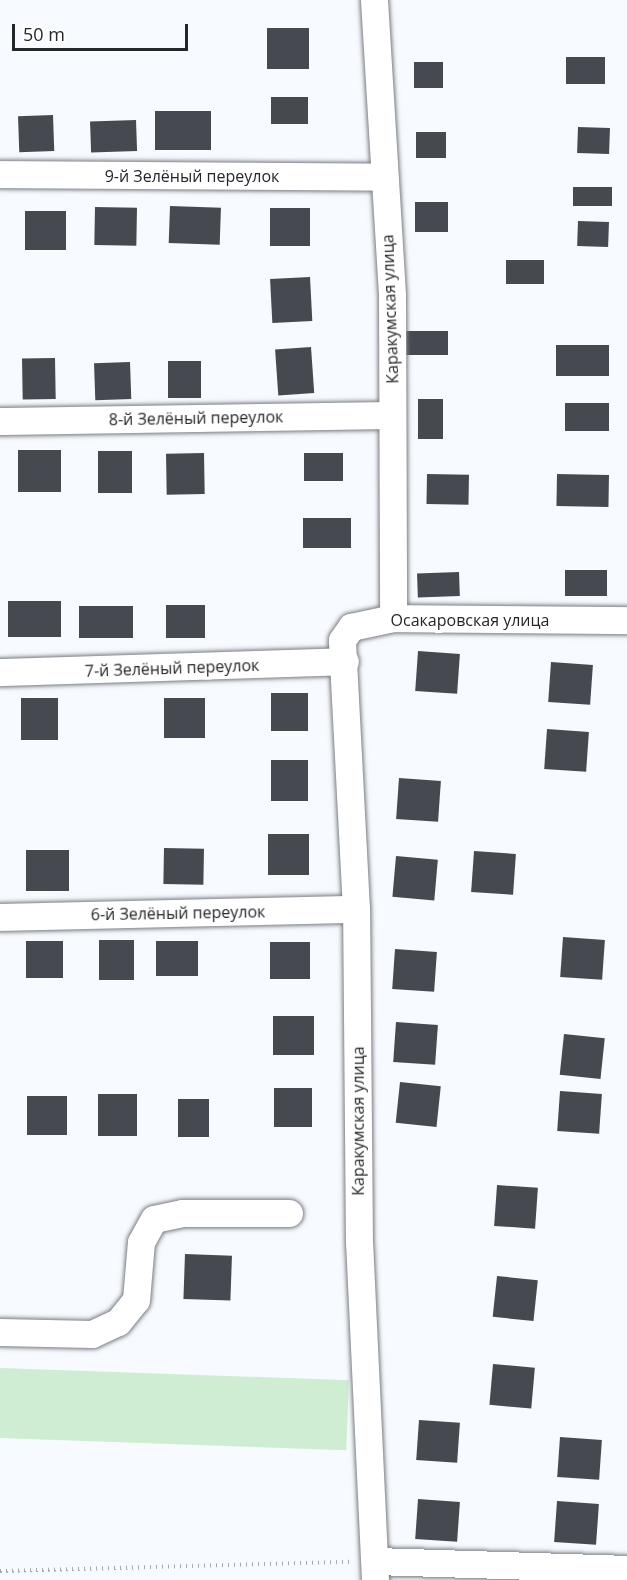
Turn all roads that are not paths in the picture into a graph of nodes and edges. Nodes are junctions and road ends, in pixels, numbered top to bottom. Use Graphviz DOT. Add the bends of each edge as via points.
graph roads {
  1 [pos="374,0"];
  2 [pos="0,174"];
  3 [pos="384,177"];
  4 [pos="392,415"];
  5 [pos="0,422"];
  6 [pos="393,618"];
  7 [pos="627,620"];
  8 [pos="345,661"];
  9 [pos="0,672"];
  10 [pos="356,909"];
  11 [pos="0,917"];
  12 [pos="289,1213"];
  13 [pos="0,1332"];
  14 [pos="627,1569"];
  15 [pos="375,1570"];
  1 -- 3 [label="street, Каракумская улица"];
  2 -- 3 [label="street, 9-й Зелёный переулок"];
  3 -- 4 [label="street, Каракумская улица" via="392,295"];
  4 -- 5 [label="street, 8-й Зелёный переулок"];
  4 -- 6 [label="street, Каракумская улица"];
  6 -- 7 [label="street, Осакаровская улица"];
  6 -- 8 [label="street, Осакаровская улица" via="351,627 342,640"];
  8 -- 9 [label="street, 7-й Зелёный переулок"];
  8 -- 10 [label="street, Каракумская улица"];
  10 -- 11 [label="street, 6-й Зелёный переулок"];
  10 -- 15 [label="street, Каракумская улица" via="359,1243"];
  12 -- 13 [label="street" via="182,1213 154,1219 141,1242 136,1299 118,1322 92,1334"];
  14 -- 15 [label="street"];
}
